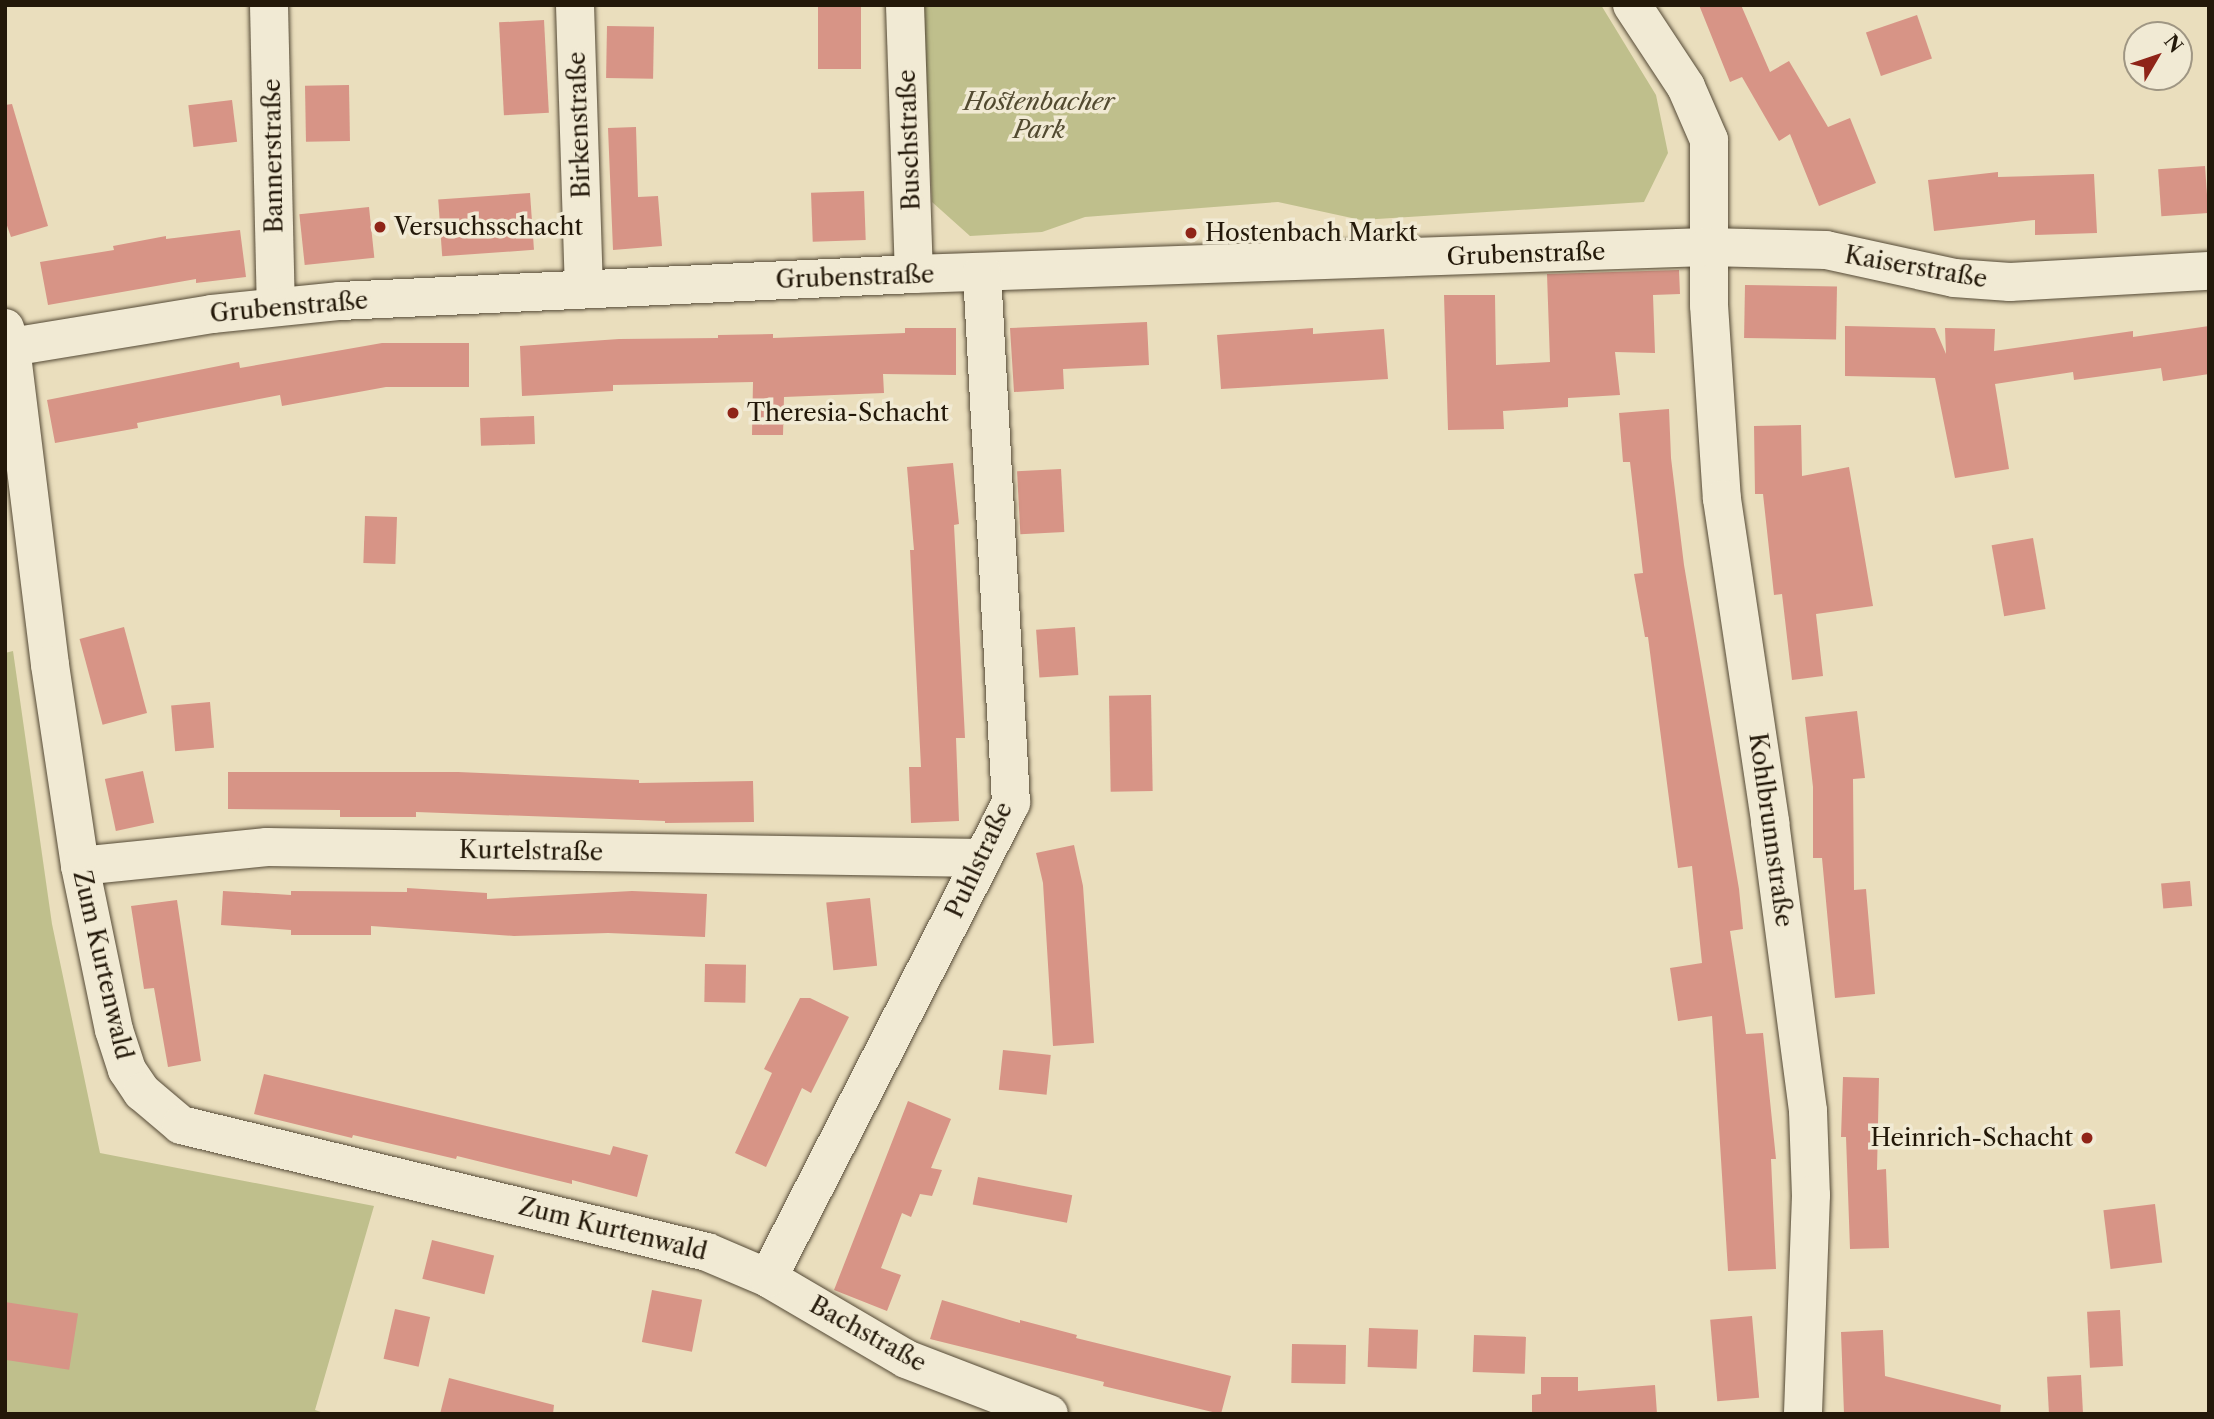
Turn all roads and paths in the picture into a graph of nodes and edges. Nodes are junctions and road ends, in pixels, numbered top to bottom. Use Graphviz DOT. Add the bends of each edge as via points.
graph roads {
  1 [pos="269,5"];
  2 [pos="576,5"];
  3 [pos="905,5"];
  4 [pos="1632,5"];
  5 [pos="1707,247"];
  6 [pos="2209,271"];
  7 [pos="982,273"];
  8 [pos="914,274"];
  9 [pos="584,287"];
  10 [pos="276,307"];
  11 [pos="7,341"];
  12 [pos="983,858"];
  13 [pos="80,866"];
  14 [pos="768,1278"];
  15 [pos="1049,1414"];
  16 [pos="1803,1414"];
  1 -- 10 [label="street, Bannerstraße"];
  2 -- 9 [label="street, Birkenstraße"];
  3 -- 8 [label="street, Buschstraße"];
  4 -- 5 [label="street, Kohlbrunnstraße" via="1686,87 1709,140"];
  5 -- 6 [label="street, Kaiserstraße" via="1826,250 1954,278 2010,282"];
  5 -- 7 [label="street, Grubenstraße"];
  5 -- 16 [label="street, Kohlbrunnstraße" via="1722,499 1808,1111 1811,1195"];
  7 -- 8 [label="street, Grubenstraße"];
  7 -- 12 [label="street, Puhlstraße" via="1011,803"];
  8 -- 9 [label="street, Grubenstraße"];
  9 -- 10 [label="street, Grubenstraße"];
  10 -- 11 [label="street, Grubenstraße"];
  11 -- 13 [label="street, Zum Kurtenwald"];
  12 -- 13 [label="street, Kurtelstraße" via="267,847"];
  12 -- 14 [label="street, Puhlstraße"];
  13 -- 14 [label="street, Zum Kurtenwald" via="114,1030 127,1070 142,1092 181,1125 707,1252"];
  14 -- 15 [label="street, Bachstraße" via="906,1359"];
}
